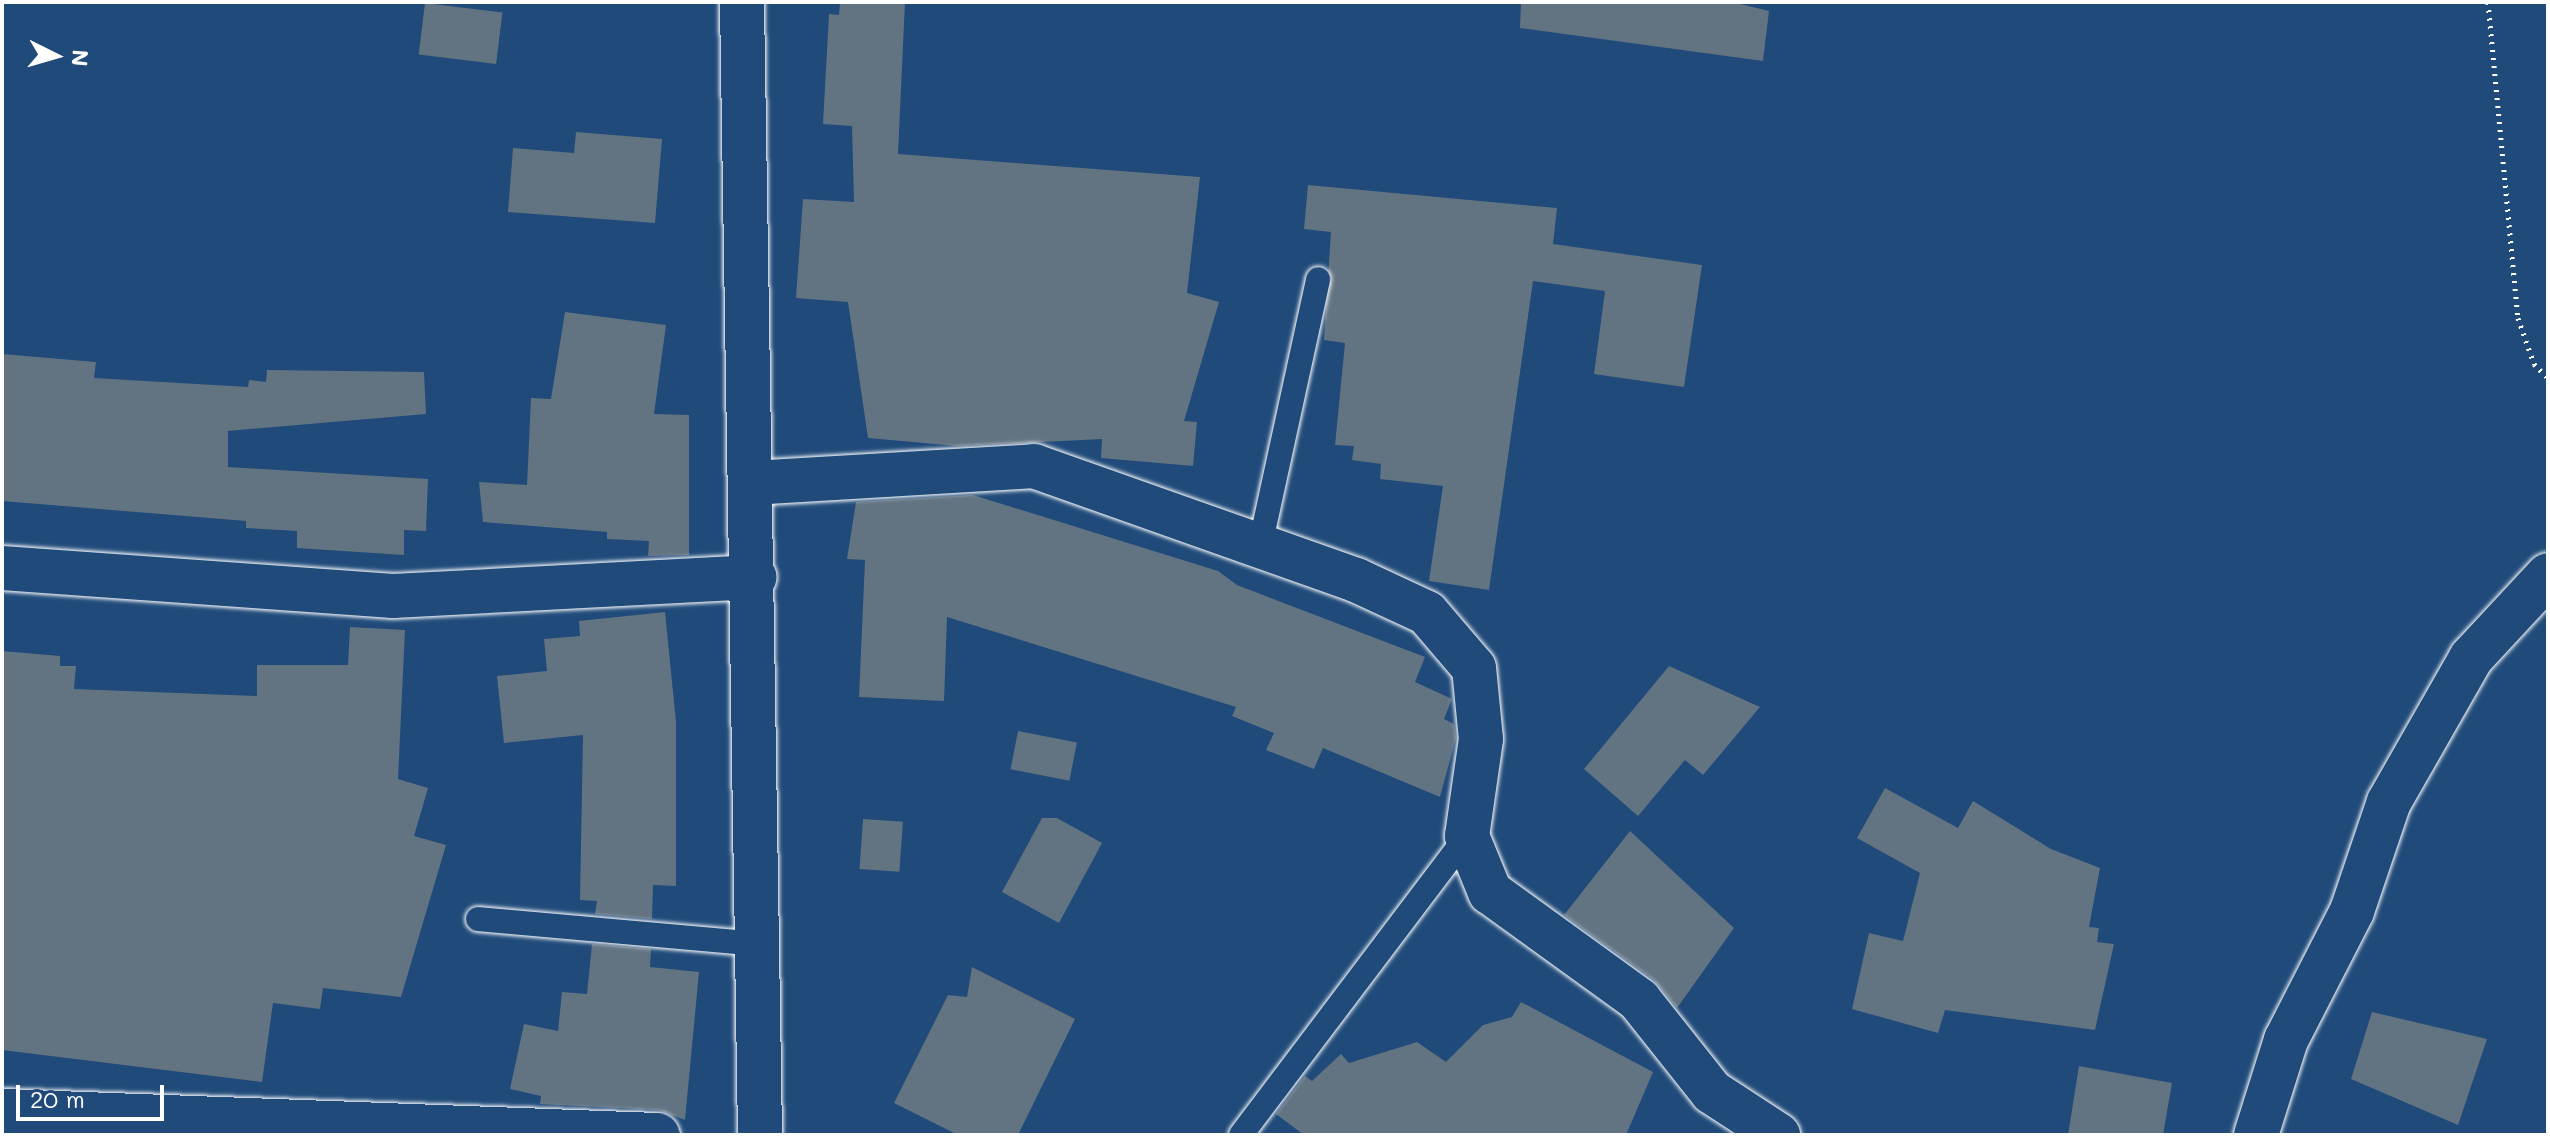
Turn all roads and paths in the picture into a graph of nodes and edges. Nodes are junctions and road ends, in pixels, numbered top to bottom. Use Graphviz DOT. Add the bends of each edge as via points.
graph roads {
  1 [pos="742,2"];
  2 [pos="2488,2"];
  3 [pos="1318,279"];
  4 [pos="2548,378"];
  5 [pos="752,483"];
  6 [pos="1260,546"];
  7 [pos="2,568"];
  8 [pos="2548,575"];
  9 [pos="755,577"];
  10 [pos="1467,836"];
  11 [pos="478,919"];
  12 [pos="758,944"];
  13 [pos="2,1111"];
  14 [pos="658,1135"];
  15 [pos="760,1135"];
  16 [pos="1241,1135"];
  17 [pos="1778,1135"];
  18 [pos="2256,1135"];
  1 -- 5 [label="street"];
  2 -- 4 [label="path" via="2518,318 2534,364"];
  3 -- 6 [label="lane"];
  5 -- 6 [label="street" via="1034,466"];
  5 -- 9 [label="street"];
  6 -- 10 [label="street" via="1427,613 1474,668 1481,739"];
  7 -- 9 [label="street" via="393,596"];
  8 -- 18 [label="street" via="2471,658 2389,802 2352,911 2286,1040"];
  9 -- 12 [label="street"];
  10 -- 16 [label="lane"];
  10 -- 17 [label="street" via="1490,892 1639,1000 1712,1092"];
  11 -- 12 [label="lane"];
  12 -- 15 [label="street"];
  13 -- 14 [label="street"];
}
